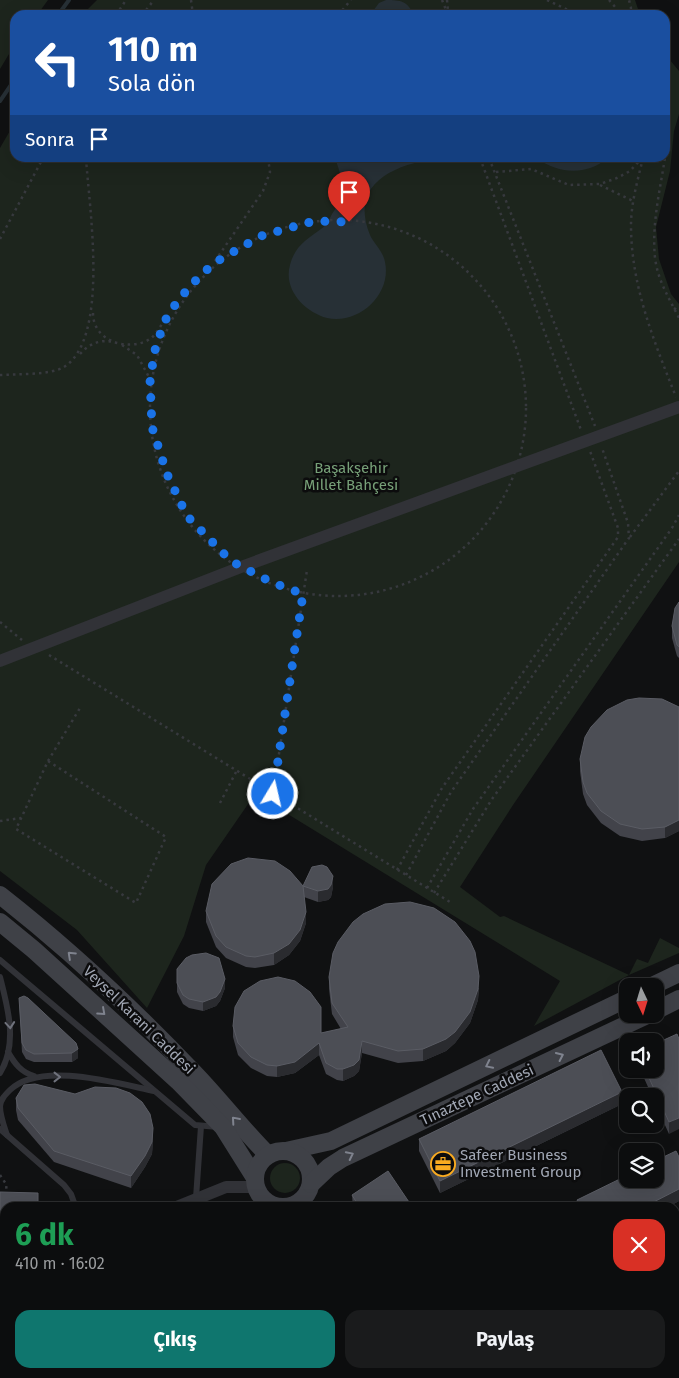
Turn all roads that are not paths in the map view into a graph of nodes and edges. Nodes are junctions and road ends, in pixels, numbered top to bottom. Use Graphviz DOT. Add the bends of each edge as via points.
graph roads {
  1 [pos="678,404"];
  2 [pos="0,661"];
  3 [pos="0,895"];
  4 [pos="0,922"];
  5 [pos="0,960"];
  6 [pos="679,973"];
  7 [pos="0,977"];
  8 [pos="664,980"];
  9 [pos="679,999"];
  10 [pos="619,1002"];
  11 [pos="664,1006"];
  12 [pos="630,1023"];
  13 [pos="8,1052"];
  14 [pos="0,1073"];
  15 [pos="40,1077"];
  16 [pos="154,1091"];
  17 [pos="200,1126"];
  18 [pos="223,1127"];
  19 [pos="0,1129"];
  20 [pos="7,1135"];
  21 [pos="286,1151"];
  22 [pos="268,1156"];
  23 [pos="256,1183"];
  24 [pos="311,1184"];
  25 [pos="196,1198"];
  26 [pos="74,1202"];
  27 [pos="187,1202"];
  28 [pos="268,1202"];
  29 [pos="306,1202"];
  1 -- 2 [label="street"];
  22 -- 3 [label="street, Veysel Karani Caddesi, one-way" via="194,1074 127,1008 48,933"];
  4 -- 18 [label="street, Veysel Karani Caddesi, one-way" via="178,1081"];
  5 -- 16 [label="lane"];
  6 -- 8 [label="street"];
  7 -- 13 [label="lane, one-way" via="10,1020"];
  9 -- 11 [label="street"];
  10 -- 21 [label="street, Tınaztepe Caddesi, one-way" via="331,1140"];
  24 -- 12 [label="street, Tınaztepe Caddesi, one-way" via="343,1158"];
  13 -- 14 [label="lane"];
  13 -- 15 [label="lane" via="24,1072"];
  15 -- 16 [label="lane, one-way" via="77,1077"];
  15 -- 20 [label="lane" via="18,1083 4,1096 0,1104 1,1118"];
  16 -- 17 [label="lane"];
  17 -- 18 [label="lane"];
  17 -- 25 [label="lane"];
  18 -- 23 [label="street, Veysel Karani Caddesi"];
  19 -- 20 [label="lane"];
  20 -- 26 [label="lane" via="64,1186"];
  21 -- 22 [label="street"];
  21 -- 24 [label="street" via="303,1159 308,1166"];
  22 -- 23 [label="street" via="257,1169"];
  23 -- 25 [label="street" via="226,1187"];
  23 -- 28 [label="street" via="260,1195"];
  24 -- 29 [label="street"];
  25 -- 27 [label="street"];
}
